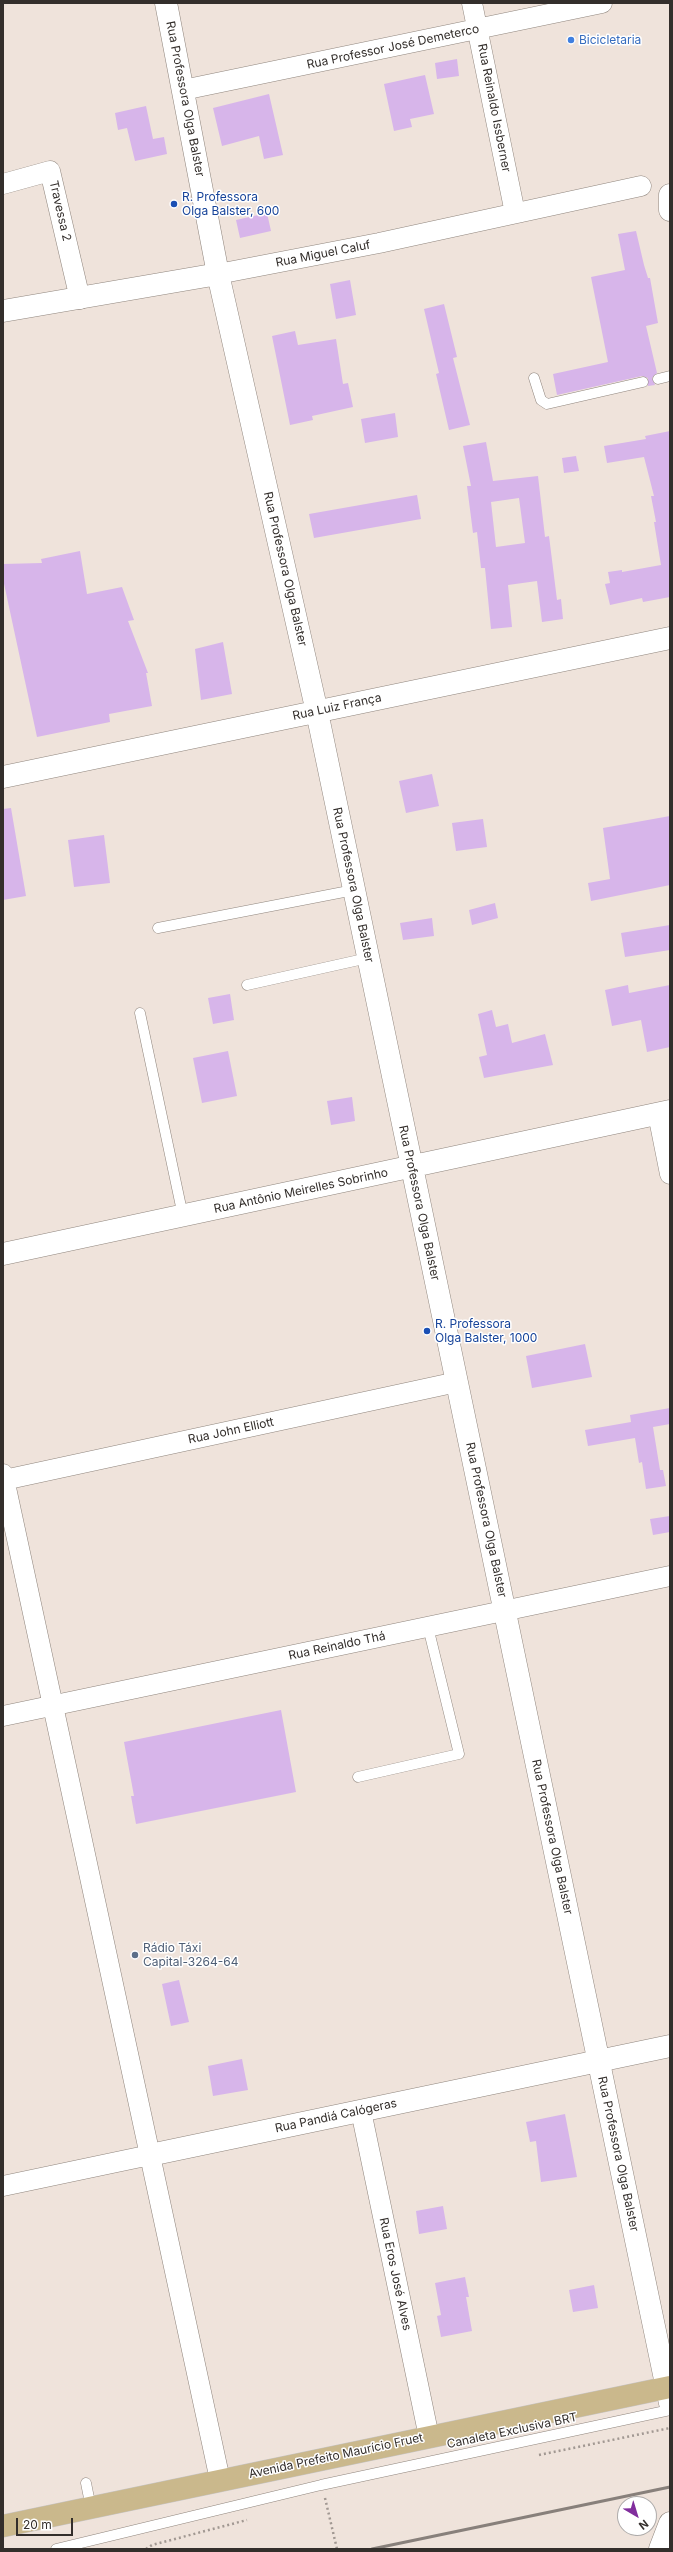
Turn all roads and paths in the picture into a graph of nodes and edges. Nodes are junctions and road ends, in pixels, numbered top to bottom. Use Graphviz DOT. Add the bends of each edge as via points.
graph roads {
  1 [pos="166,3"];
  2 [pos="472,3"];
  3 [pos="602,3"];
  4 [pos="478,29"];
  5 [pos="183,90"];
  6 [pos="3,184"];
  7 [pos="641,186"];
  8 [pos="670,195"];
  9 [pos="670,210"];
  10 [pos="515,213"];
  11 [pos="218,274"];
  12 [pos="80,299"];
  13 [pos="3,311"];
  14 [pos="670,376"];
  15 [pos="534,378"];
  16 [pos="658,379"];
  17 [pos="643,382"];
  18 [pos="670,638"];
  19 [pos="317,712"];
  20 [pos="3,777"];
  21 [pos="354,890"];
  22 [pos="158,928"];
  23 [pos="368,958"];
  24 [pos="247,985"];
  25 [pos="140,1013"];
  26 [pos="664,1113"];
  27 [pos="412,1167"];
  28 [pos="670,1174"];
  29 [pos="183,1216"];
  30 [pos="3,1254"];
  31 [pos="457,1382"];
  32 [pos="4,1477"];
  33 [pos="670,1576"];
  34 [pos="505,1611"];
  35 [pos="428,1627"];
  36 [pos="53,1705"];
  37 [pos="3,1716"];
  38 [pos="358,1777"];
  39 [pos="670,2046"];
  40 [pos="598,2061"];
  41 [pos="361,2111"];
  42 [pos="150,2155"];
  43 [pos="3,2186"];
  44 [pos="669,2392"];
  45 [pos="670,2410"];
  46 [pos="670,2428"];
  47 [pos="429,2437"];
  48 [pos="532,2456"];
  49 [pos="220,2480"];
  50 [pos="86,2484"];
  51 [pos="321,2485"];
  52 [pos="332,2497"];
  53 [pos="325,2499"];
  54 [pos="317,2501"];
  55 [pos="91,2508"];
  56 [pos="250,2519"];
  57 [pos="670,2523"];
  58 [pos="3,2526"];
  59 [pos="56,2549"];
  60 [pos="146,2549"];
  61 [pos="337,2549"];
  62 [pos="660,2549"];
  1 -- 5 [label="main road, Rua Professora Olga Balster"];
  2 -- 4 [label="street, Rua Reinaldo Issberner"];
  3 -- 4 [label="street, Rua Professor José Demeterco"];
  4 -- 5 [label="street, Rua Professor José Demeterco"];
  4 -- 10 [label="street, Rua Reinaldo Issberner"];
  5 -- 11 [label="main road, Rua Professora Olga Balster"];
  6 -- 12 [label="street, Travessa 2" via="50,171"];
  7 -- 10 [label="street, Rua Miguel Caluf"];
  8 -- 9 [label="main road"];
  10 -- 11 [label="street, Rua Miguel Caluf" via="379,244"];
  11 -- 12 [label="main road, Rua Miguel Caluf"];
  11 -- 19 [label="main road, Rua Professora Olga Balster"];
  12 -- 13 [label="main road, Rua Miguel Caluf"];
  14 -- 16 [label="lane"];
  15 -- 17 [label="lane" via="541,400 547,404"];
  18 -- 19 [label="main road, Rua Luiz França"];
  19 -- 20 [label="main road, Rua Luiz França"];
  19 -- 21 [label="main road, Rua Professora Olga Balster"];
  21 -- 22 [label="lane"];
  21 -- 23 [label="main road, Rua Professora Olga Balster"];
  23 -- 24 [label="lane"];
  23 -- 27 [label="main road, Rua Professora Olga Balster"];
  25 -- 29 [label="lane"];
  26 -- 27 [label="main road, Rua Antônio Meirelles Sobrinho"];
  26 -- 28 [label="street"];
  27 -- 29 [label="main road, Rua Antônio Meirelles Sobrinho"];
  27 -- 31 [label="main road, Rua Professora Olga Balster"];
  29 -- 30 [label="main road, Rua Antônio Meirelles Sobrinho"];
  31 -- 32 [label="street, Rua John Elliott"];
  31 -- 34 [label="main road, Rua Professora Olga Balster"];
  32 -- 36 [label="street"];
  33 -- 34 [label="street, Rua Reinaldo Thá"];
  34 -- 35 [label="street, Rua Reinaldo Thá"];
  34 -- 40 [label="main road, Rua Professora Olga Balster"];
  35 -- 36 [label="street, Rua Reinaldo Thá"];
  35 -- 38 [label="lane" via="459,1754"];
  36 -- 37 [label="street, Rua Reinaldo Thá"];
  36 -- 42 [label="street"];
  39 -- 40 [label="main road, Rua Pandiá Calógeras"];
  40 -- 41 [label="main road, Rua Pandiá Calógeras"];
  40 -- 44 [label="main road, Rua Professora Olga Balster"];
  41 -- 42 [label="main road, Rua Pandiá Calógeras"];
  41 -- 47 [label="street, Rua Eros José Alves"];
  42 -- 43 [label="street, Rua Pandiá Calógeras"];
  42 -- 49 [label="street"];
  44 -- 47 [label="main road, Avenida Prefeito Maurício Fruet"];
  45 -- 51 [label="lane, Canaleta Exclusiva BRT"];
  46 -- 48 [label="path"];
  47 -- 49 [label="main road, Avenida Prefeito Maurício Fruet"];
  49 -- 55 [label="main road, Avenida Prefeito Maurício Fruet"];
  50 -- 55 [label="lane"];
  51 -- 53 [label="path"];
  51 -- 59 [label="lane, Canaleta Exclusiva BRT"];
  52 -- 53 [label="path"];
  53 -- 54 [label="path"];
  53 -- 61 [label="path"];
  55 -- 58 [label="main road, Avenida Prefeito Maurício Fruet"];
  56 -- 60 [label="path" via="152,2545"];
  57 -- 62 [label="main road"];
}
